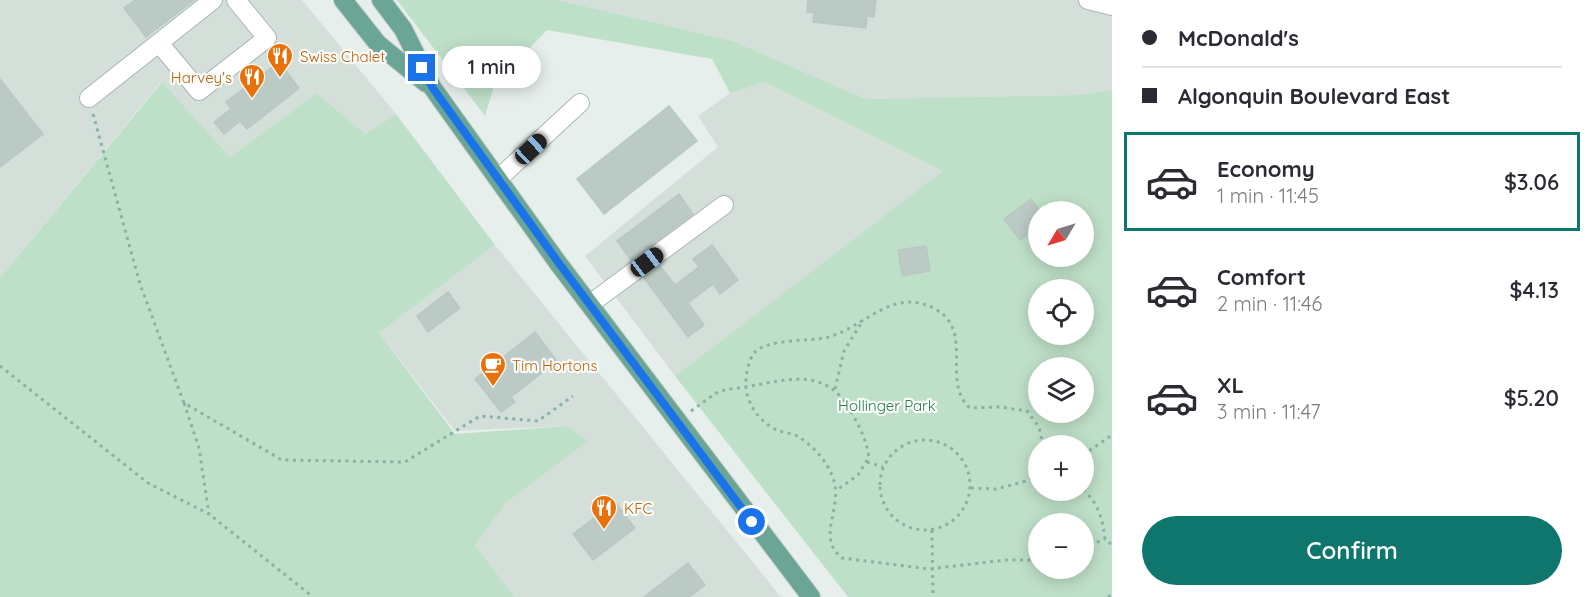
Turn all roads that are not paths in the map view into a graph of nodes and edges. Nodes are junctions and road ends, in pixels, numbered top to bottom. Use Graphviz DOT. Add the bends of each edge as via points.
graph roads {
  1 [pos="213,0"];
  2 [pos="236,0"];
  3 [pos="343,0"];
  4 [pos="381,0"];
  5 [pos="1088,0"];
  6 [pos="1112,6"];
  7 [pos="159,43"];
  8 [pos="432,87"];
  9 [pos="89,98"];
  10 [pos="580,103"];
  11 [pos="498,179"];
  12 [pos="724,205"];
  13 [pos="590,304"];
  14 [pos="811,597"];
  1 -- 7 [label="street"];
  2 -- 7 [label="street" via="267,38 199,91"];
  3 -- 8 [label="main road" via="378,44"];
  4 -- 8 [label="main road" via="403,29"];
  5 -- 6 [label="street"];
  7 -- 9 [label="street"];
  8 -- 11 [label="main road"];
  10 -- 11 [label="street"];
  11 -- 13 [label="main road"];
  12 -- 13 [label="street"];
  13 -- 14 [label="main road"];
}
